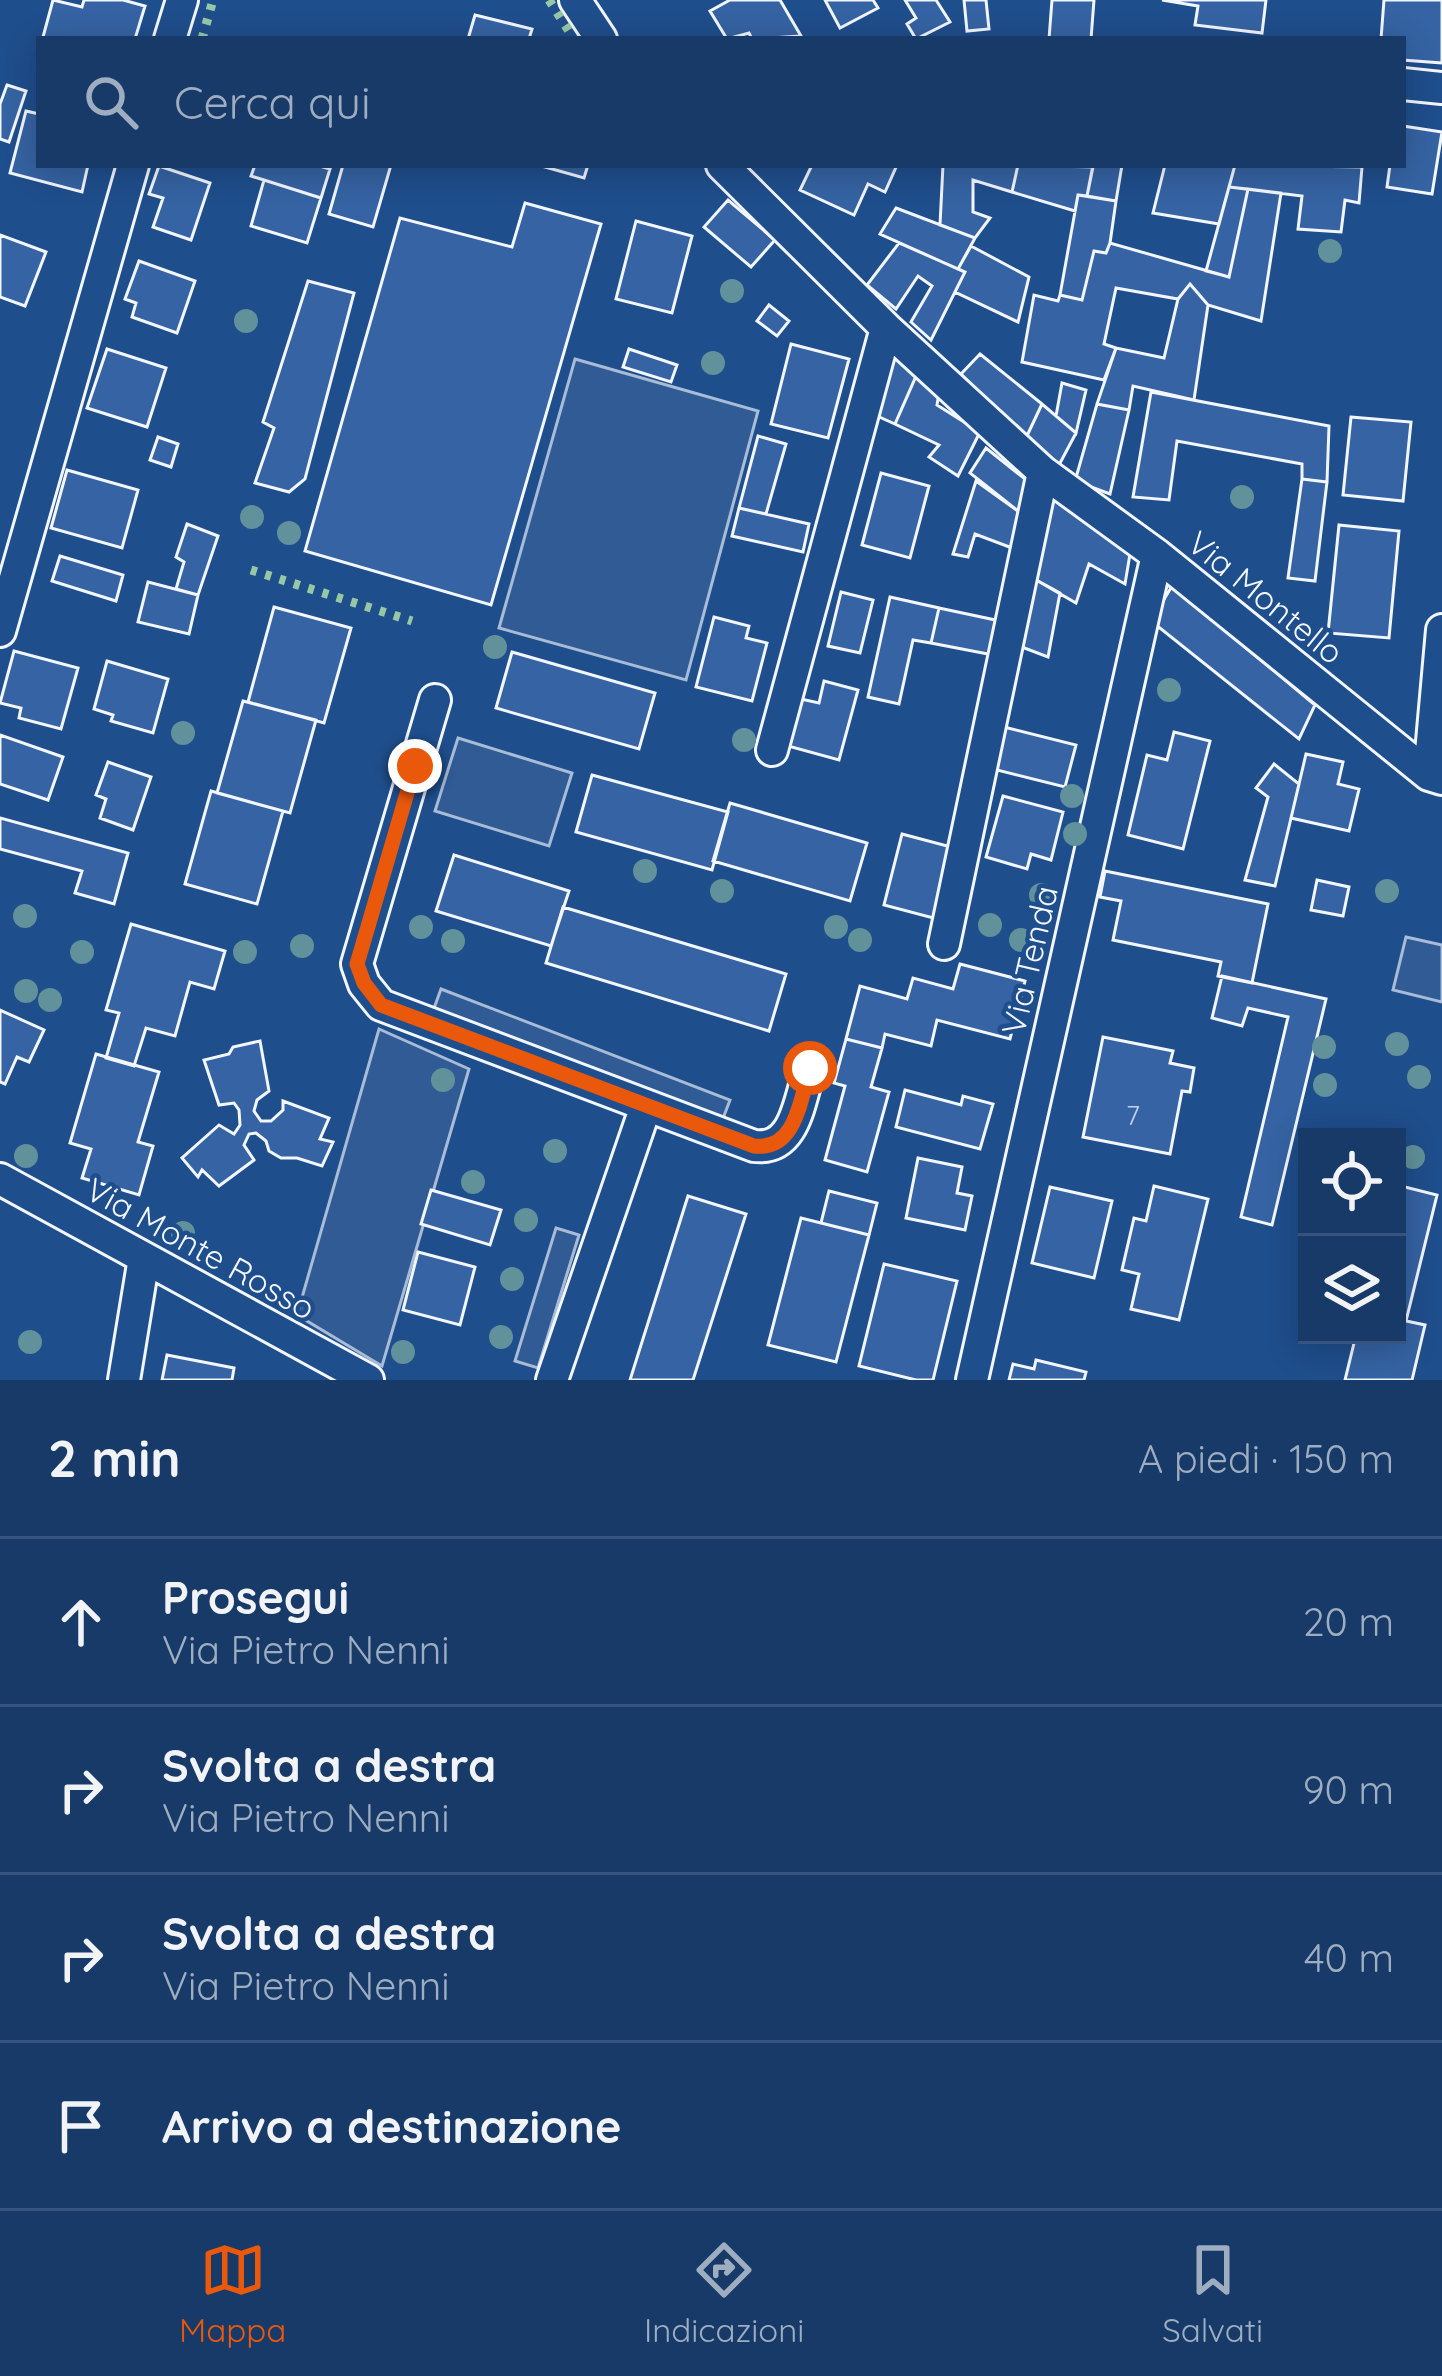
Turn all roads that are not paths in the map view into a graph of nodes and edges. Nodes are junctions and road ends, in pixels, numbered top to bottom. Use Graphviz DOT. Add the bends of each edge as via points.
graph roads {
  1 [pos="182,0"];
  2 [pos="575,0"];
  3 [pos="171,36"];
  4 [pos="599,36"];
  5 [pos="1406,84"];
  6 [pos="1442,88"];
  7 [pos="132,168"];
  8 [pos="725,168"];
  9 [pos="886,328"];
  10 [pos="1043,472"];
  11 [pos="1157,555"];
  12 [pos="1442,630"];
  13 [pos="0,631"];
  14 [pos="435,700"];
  15 [pos="772,750"];
  16 [pos="1436,777"];
  17 [pos="944,944"];
  18 [pos="810,1068"];
  19 [pos="646,1106"];
  20 [pos="0,1179"];
  21 [pos="144,1258"];
  22 [pos="124,1380"];
  23 [pos="368,1380"];
  24 [pos="552,1380"];
  25 [pos="972,1380"];
  1 -- 3 [label="street"];
  2 -- 4 [label="street"];
  5 -- 6 [label="street"];
  7 -- 13 [label="street"];
  8 -- 9 [label="street, Via Montello"];
  9 -- 10 [label="street, Via Montello"];
  9 -- 15 [label="street"];
  10 -- 11 [label="street, Via Montello"];
  10 -- 17 [label="street"];
  11 -- 16 [label="street, Via Montello"];
  11 -- 25 [label="street, Via Tenda"];
  12 -- 16 [label="street"];
  14 -- 19 [label="street" via="357,964 364,983 381,1005 410,1018"];
  18 -- 19 [label="street" via="787,1136 773,1146"];
  19 -- 24 [label="street"];
  20 -- 21 [label="street, Via Monte Rosso"];
  21 -- 22 [label="street"];
  21 -- 23 [label="street, Via Monte Rosso"];
}
